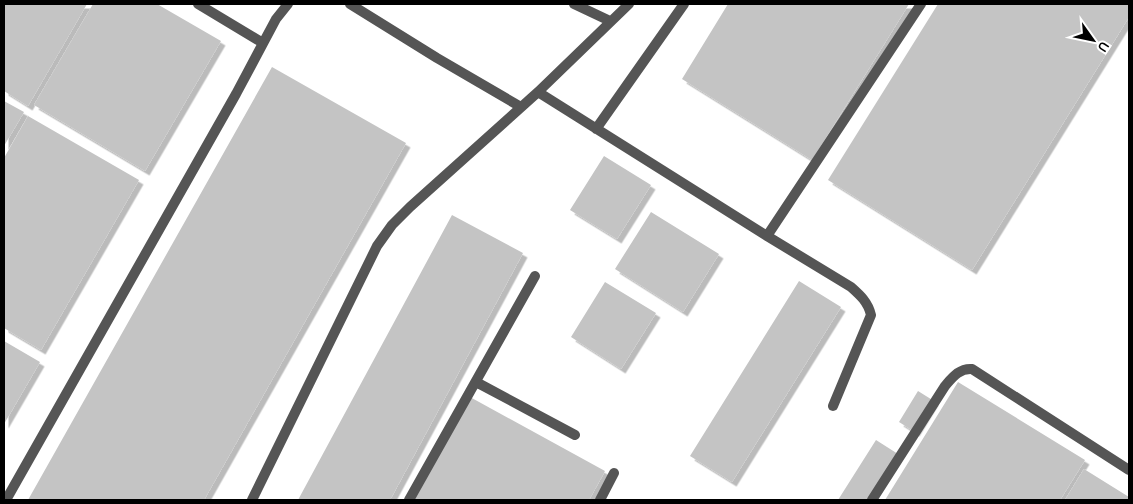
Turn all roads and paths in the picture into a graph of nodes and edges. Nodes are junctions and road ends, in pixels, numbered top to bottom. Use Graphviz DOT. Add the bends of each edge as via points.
graph roads {
  1 [pos="198,4"];
  2 [pos="288,4"];
  3 [pos="350,4"];
  4 [pos="574,4"];
  5 [pos="628,4"];
  6 [pos="684,4"];
  7 [pos="921,4"];
  8 [pos="610,21"];
  9 [pos="263,43"];
  10 [pos="538,92"];
  11 [pos="521,107"];
  12 [pos="596,129"];
  13 [pos="767,236"];
  14 [pos="534,276"];
  15 [pos="476,382"];
  16 [pos="833,406"];
  17 [pos="575,435"];
  18 [pos="1129,470"];
  19 [pos="614,473"];
  20 [pos="6,500"];
  21 [pos="252,500"];
  22 [pos="409,500"];
  23 [pos="600,500"];
  24 [pos="872,500"];
  1 -- 9 [label="lane"];
  2 -- 9 [label="lane"];
  3 -- 11 [label="lane"];
  4 -- 8 [label="lane"];
  5 -- 8 [label="lane"];
  6 -- 12 [label="lane"];
  7 -- 13 [label="lane"];
  8 -- 10 [label="lane"];
  9 -- 20 [label="lane"];
  10 -- 11 [label="lane"];
  10 -- 12 [label="lane"];
  11 -- 21 [label="lane" via="410,208 377,246"];
  12 -- 13 [label="lane"];
  13 -- 16 [label="lane" via="851,287 870,307 871,315"];
  14 -- 15 [label="lane"];
  15 -- 17 [label="lane"];
  15 -- 22 [label="lane"];
  18 -- 24 [label="lane" via="972,369 967,369 953,376 945,386"];
  19 -- 23 [label="lane"];
}
